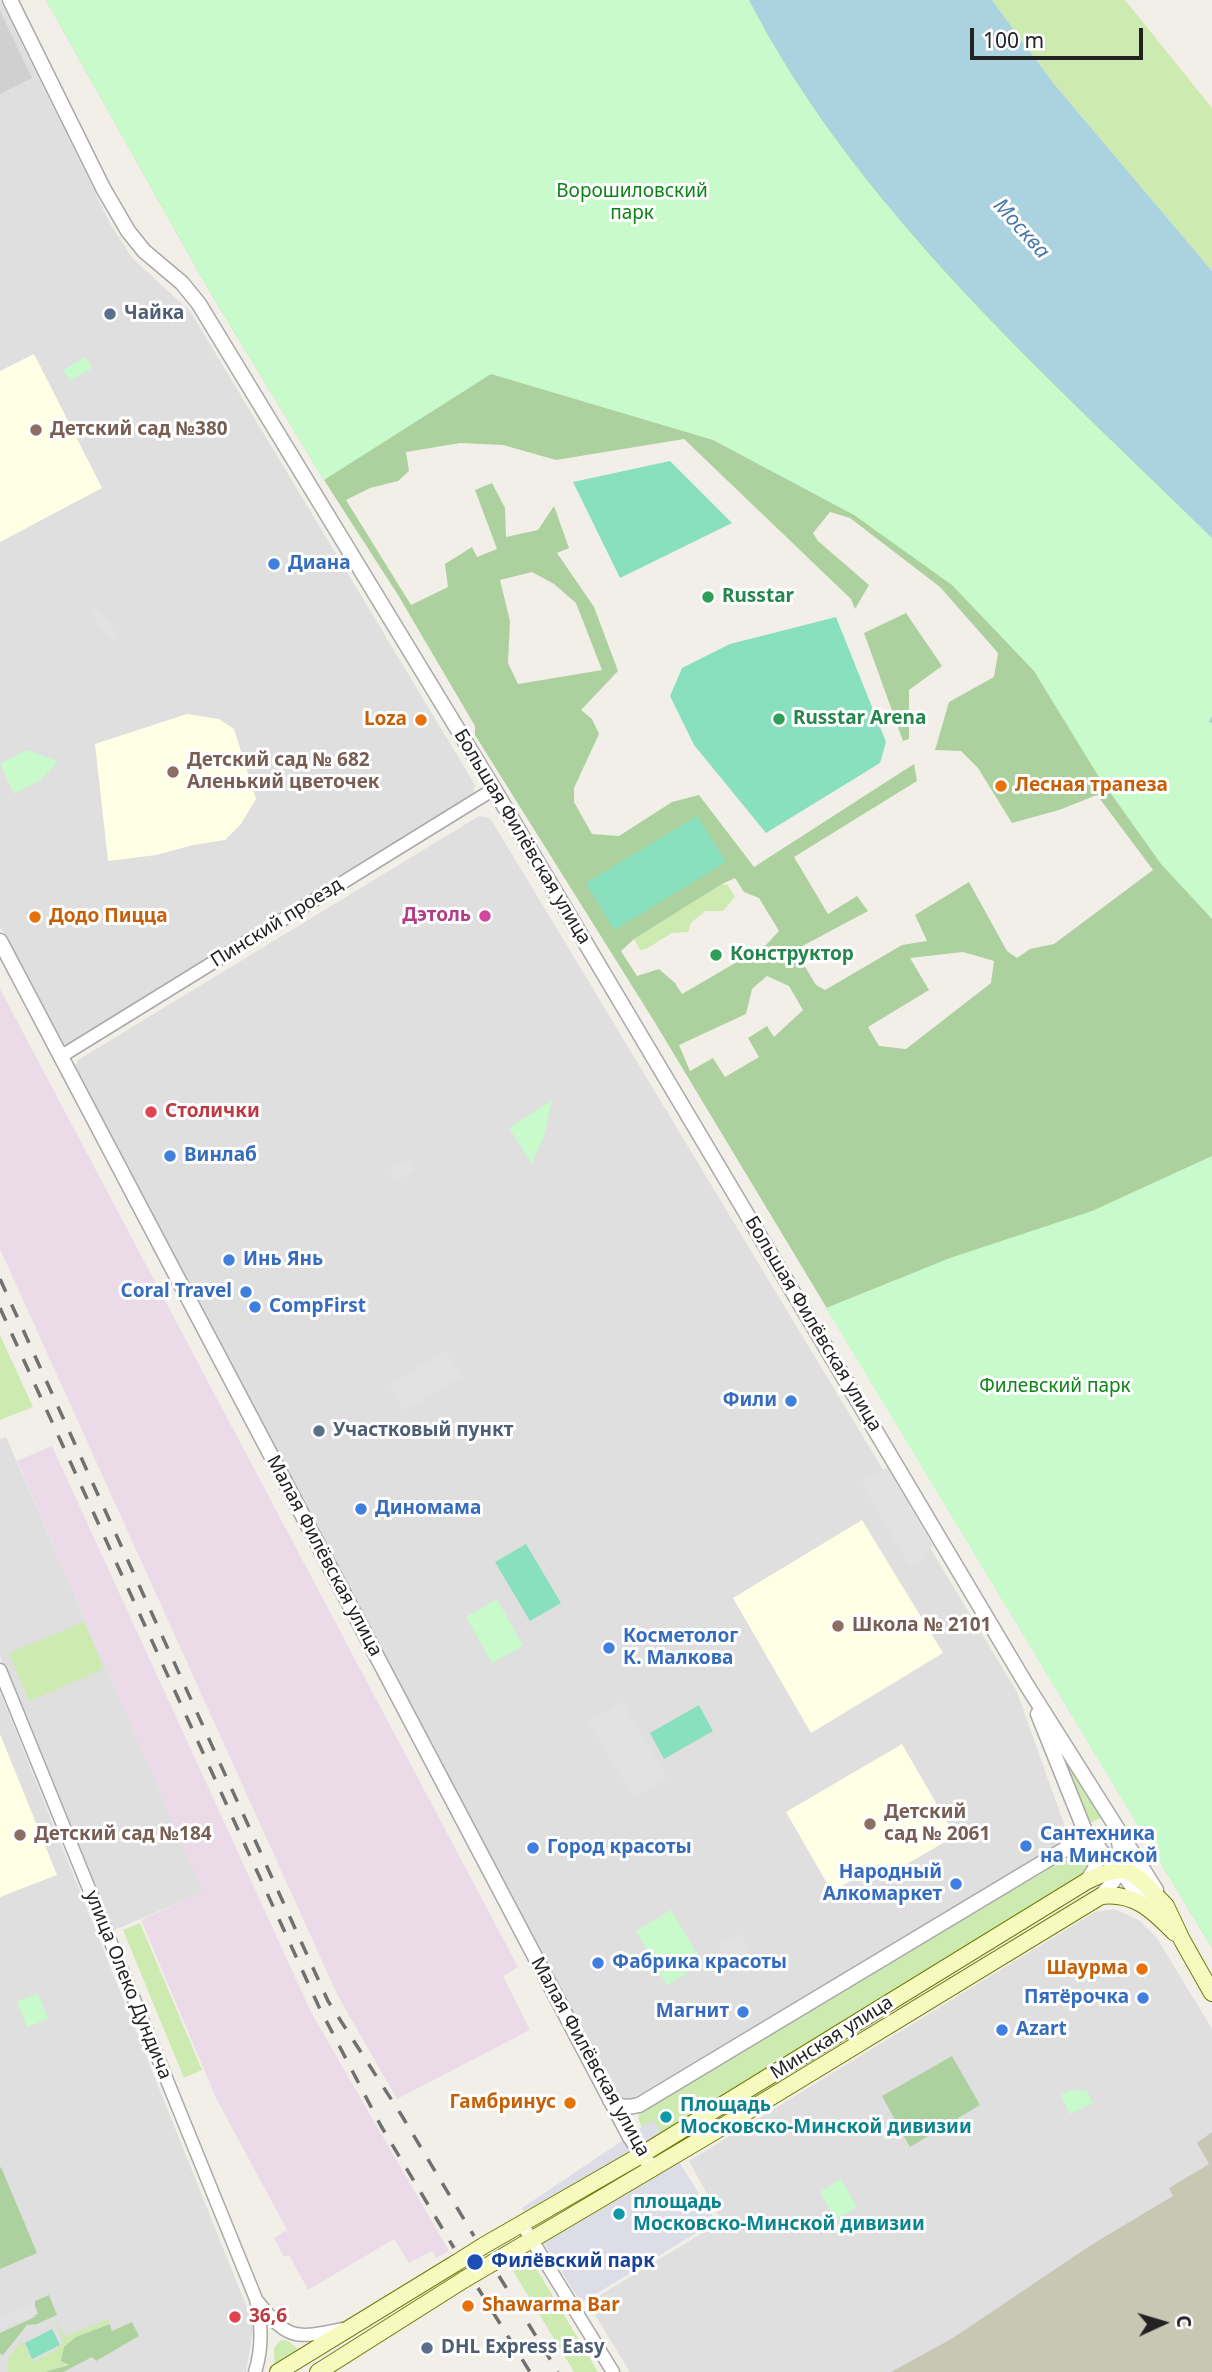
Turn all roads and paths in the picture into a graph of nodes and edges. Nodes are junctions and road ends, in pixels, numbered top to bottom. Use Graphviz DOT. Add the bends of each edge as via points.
graph roads {
  1 [pos="10,0"];
  2 [pos="494,789"];
  3 [pos="0,941"];
  4 [pos="60,1057"];
  5 [pos="0,1670"];
  6 [pos="1026,1684"];
  7 [pos="1111,1816"];
  8 [pos="1087,1836"];
  9 [pos="1099,1848"];
  10 [pos="1119,1870"];
  11 [pos="1087,1881"];
  12 [pos="1101,1896"];
  13 [pos="1145,1905"];
  14 [pos="1166,1906"];
  15 [pos="1182,1940"];
  16 [pos="1212,1993"];
  17 [pos="610,2100"];
  18 [pos="641,2155"];
  19 [pos="653,2168"];
  20 [pos="522,2224"];
  21 [pos="532,2240"];
  22 [pos="256,2299"];
  23 [pos="352,2327"];
  24 [pos="346,2355"];
  25 [pos="255,2372"];
  26 [pos="278,2372"];
  27 [pos="318,2372"];
  28 [pos="336,2372"];
  29 [pos="613,2372"];
  1 -- 2 [label="street, Большая Филёвская улица" via="128,231 199,304"];
  2 -- 4 [label="street, Пинский проезд"];
  2 -- 6 [label="street, Большая Филёвская улица"];
  3 -- 4 [label="street, Малая Филёвская улица"];
  4 -- 17 [label="street, Малая Филёвская улица"];
  5 -- 22 [label="street, улица Олеко Дундича"];
  6 -- 7 [label="street, Большая Филёвская улица"];
  6 -- 8 [label="street, Большая Филёвская улица"];
  7 -- 10 [label="street, Большая Филёвская улица" via="1121,1850"];
  7 -- 14 [label="street, Большая Филёвская улица"];
  8 -- 9 [label="street, Большая Филёвская улица"];
  8 -- 17 [label="street" via="639,2105 624,2107"];
  9 -- 10 [label="street, Большая Филёвская улица"];
  9 -- 11 [label="street"];
  10 -- 11 [label="main road, Минская улица"];
  10 -- 12 [label="street"];
  10 -- 13 [label="street, Большая Филёвская улица"];
  10 -- 14 [label="main road" via="1136,1875"];
  11 -- 18 [label="main road, Минская улица"];
  12 -- 13 [label="main road" via="1124,1896"];
  12 -- 19 [label="main road, Минская улица"];
  13 -- 15 [label="main road"];
  14 -- 15 [label="main road, Большая Филёвская улица"];
  15 -- 16 [label="main road, Большая Филёвская улица"];
  17 -- 18 [label="street, Малая Филёвская улица"];
  18 -- 19 [label="street, Малая Филёвская улица"];
  18 -- 20 [label="main road, Минская улица"];
  19 -- 21 [label="main road, Минская улица"];
  20 -- 21 [label="street"];
  20 -- 23 [label="main road, Минская улица, bridge"];
  21 -- 24 [label="main road, Минская улица, bridge"];
  21 -- 29 [label="street"];
  22 -- 23 [label="street, улица Олеко Дундича" via="281,2329 296,2335"];
  22 -- 25 [label="street, улица Олеко Дундича" via="261,2331"];
  23 -- 26 [label="main road, Минская улица"];
  24 -- 27 [label="main road, Минская улица"];
  24 -- 28 [label="street"];
}
